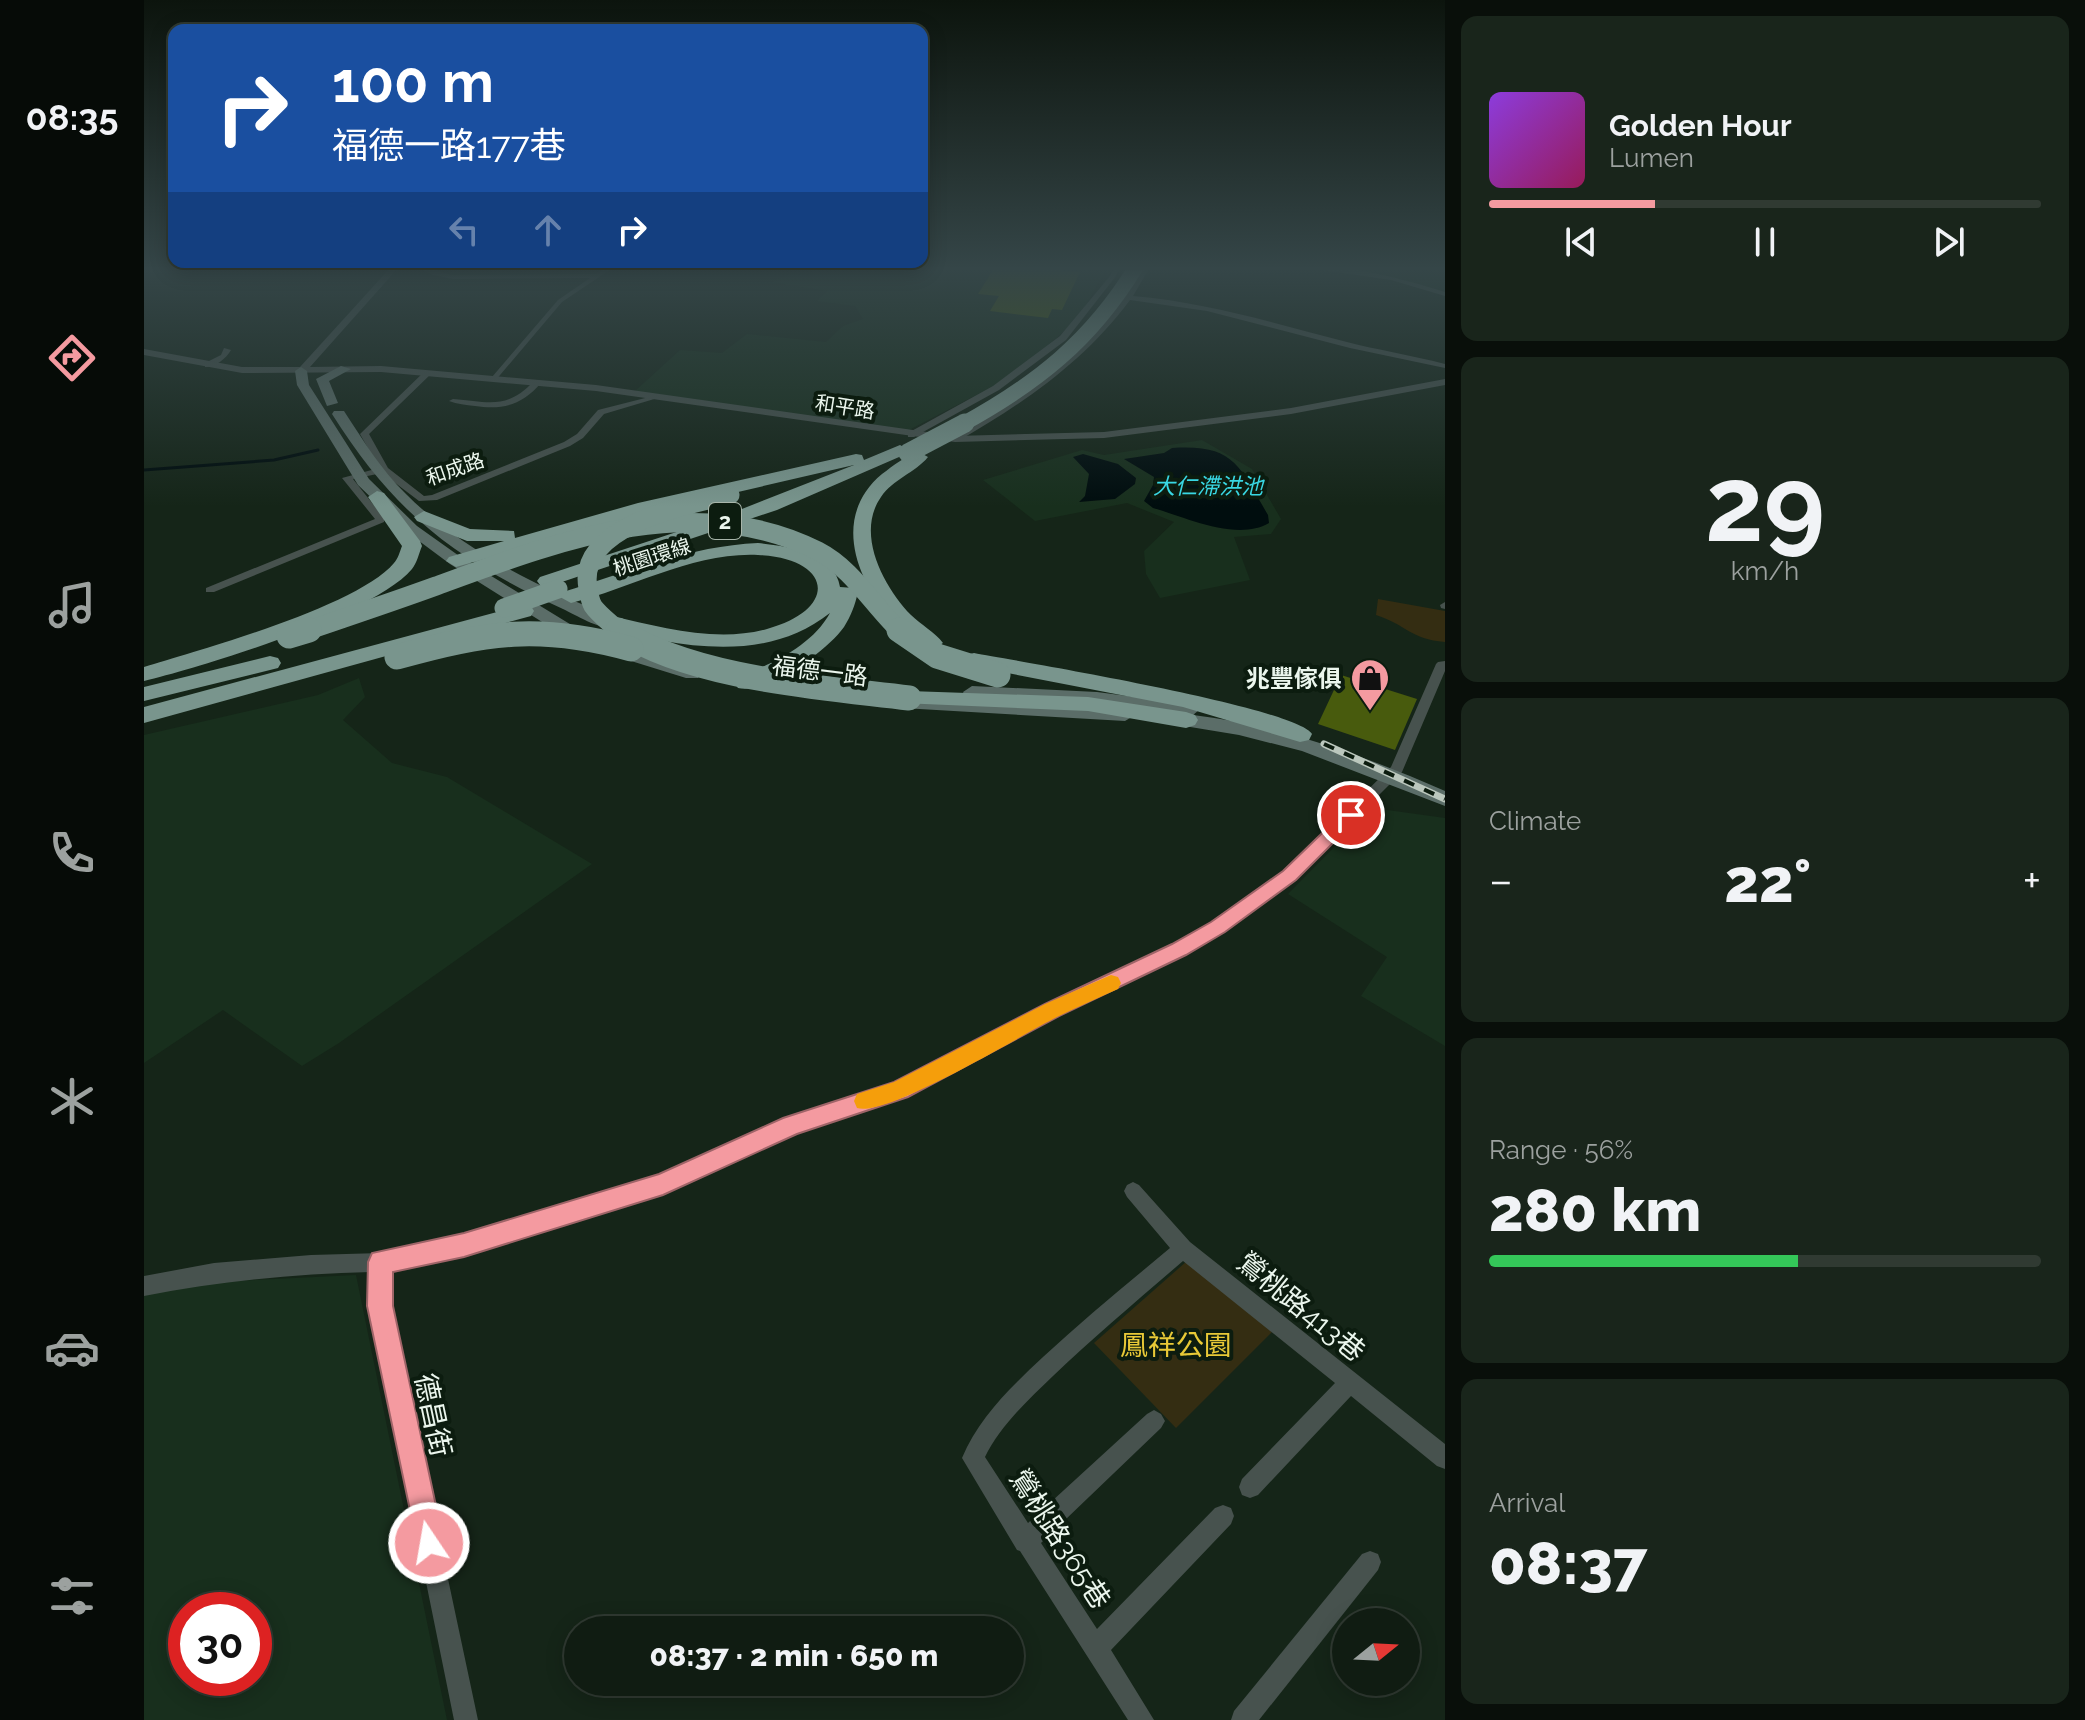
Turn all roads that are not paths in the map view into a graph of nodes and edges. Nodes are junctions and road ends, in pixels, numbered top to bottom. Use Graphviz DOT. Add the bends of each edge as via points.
graph roads {
  1 [pos="329,347"];
  2 [pos="330,347"];
  3 [pos="521,347"];
  4 [pos="1051,347"];
  5 [pos="1059,347"];
  6 [pos="1077,347"];
  7 [pos="1086,347"];
  8 [pos="1369,347"];
  9 [pos="227,350"];
  10 [pos="144,352"];
  11 [pos="208,365"];
  12 [pos="1445,366"];
  13 [pos="345,369"];
  14 [pos="280,371"];
  15 [pos="428,373"];
  16 [pos="306,375"];
  17 [pos="495,379"];
  18 [pos="1445,382"];
  19 [pos="537,383"];
  20 [pos="657,397"];
  21 [pos="453,401"];
  22 [pos="332,403"];
  23 [pos="955,439"];
  24 [pos="905,448"];
  25 [pos="856,459"];
  26 [pos="381,470"];
  27 [pos="359,475"];
  28 [pos="377,497"];
  29 [pos="424,517"];
  30 [pos="598,519"];
  31 [pos="465,558"];
  32 [pos="558,589"];
  33 [pos="210,590"];
  34 [pos="507,606"];
  35 [pos="611,623"];
  36 [pos="1442,664"];
  37 [pos="775,671"];
  38 [pos="802,675"];
  39 [pos="144,676"];
  40 [pos="742,685"];
  41 [pos="1127,690"];
  42 [pos="784,693"];
  43 [pos="144,694"];
  44 [pos="909,698"];
  45 [pos="144,704"];
  46 [pos="144,715"];
  47 [pos="1186,720"];
  48 [pos="144,724"];
  49 [pos="1300,734"];
  50 [pos="1394,772"];
  51 [pos="1445,789"];
  52 [pos="1445,799"];
  53 [pos="1133,1191"];
  54 [pos="1183,1249"];
  55 [pos="381,1262"];
  56 [pos="144,1286"];
  57 [pos="1351,1382"];
  58 [pos="1154,1421"];
  59 [pos="1445,1458"];
  60 [pos="1250,1487"];
  61 [pos="1223,1516"];
  62 [pos="1025,1542"];
  63 [pos="1370,1562"];
  64 [pos="1095,1649"];
  65 [pos="466,1720"];
  66 [pos="1142,1720"];
  67 [pos="1243,1720"];
  1 -- 16 [label="street"];
  2 -- 16 [label="street"];
  3 -- 17 [label="street"];
  4 -- 24 [label="street"];
  5 -- 24 [label="highway, 桃園環線 / 2" via="1028,375"];
  6 -- 24 [label="highway, bridge" via="1011,399"];
  7 -- 23 [label="street" via="1014,406"];
  8 -- 12 [label="street"];
  9 -- 11 [label="street"];
  10 -- 11 [label="street"];
  11 -- 14 [label="street"];
  13 -- 15 [label="street, 和平路"];
  13 -- 16 [label="street, 和平路"];
  13 -- 22 [label="main road" via="322,379"];
  14 -- 16 [label="main road"];
  15 -- 17 [label="street, 和平路"];
  15 -- 26 [label="street" via="364,434"];
  16 -- 22 [label="main road, 福德一路"];
  16 -- 27 [label="main road, 福德一路"];
  17 -- 19 [label="street, 和平路"];
  18 -- 23 [label="street, 和平路" via="1291,411 1104,435"];
  19 -- 20 [label="street, 和平路"];
  19 -- 21 [label="street" via="525,399 508,406"];
  20 -- 24 [label="street, 和平路"];
  20 -- 26 [label="street, 和成路" via="601,412 567,444 434,498 422,499"];
  22 -- 26 [label="main road, 福德一路"];
  23 -- 24 [label="street, 和平路"];
  24 -- 25 [label="highway"];
  24 -- 32 [label="highway, 桃園環線 / 2" via="874,471 741,526"];
  24 -- 37 [label="highway" via="866,494 852,524 846,600 839,617 809,650"];
  24 -- 41 [label="highway" via="894,474 875,492 863,523 865,557 904,618 928,641 965,658"];
  25 -- 30 [label="highway"];
  25 -- 44 [label="highway, bridge" via="626,528 599,548 586,567 587,597 616,631 651,648 775,678"];
  26 -- 27 [label="street"];
  26 -- 29 [label="main road, 福德一路"];
  27 -- 28 [label="main road, 福德一路"];
  27 -- 33 [label="street" via="347,478 381,520"];
  28 -- 31 [label="main road, 福德一路" via="400,520"];
  28 -- 39 [label="highway" via="412,547 407,565 397,574 295,624"];
  29 -- 30 [label="highway" via="449,529 487,536"];
  29 -- 31 [label="main road, 福德一路"];
  30 -- 31 [label="highway"];
  31 -- 35 [label="main road, 福德一路"];
  31 -- 40 [label="main road, 福德一路" via="572,633 637,658"];
  32 -- 34 [label="highway"];
  32 -- 34 [label="highway, 桃園環線 / 2"];
  32 -- 35 [label="highway" via="705,555 758,549 811,561 829,578 832,589 813,617 778,633 742,640 700,642"];
  34 -- 43 [label="highway, 桃園環線 / 2"];
  34 -- 45 [label="highway, 桃園環線 / 2"];
  34 -- 46 [label="highway"];
  35 -- 37 [label="main road, 福德一路"];
  36 -- 50 [label="street"];
  37 -- 38 [label="main road, 福德一路"];
  37 -- 40 [label="highway"];
  38 -- 42 [label="main road" via="783,677"];
  38 -- 49 [label="main road, 福德一路" via="909,690 1166,705"];
  39 -- 41 [label="highway, bridge" via="289,636 564,540 625,526 686,521 732,524 805,545 859,582 903,634 963,667"];
  40 -- 42 [label="main road, 福德一路"];
  41 -- 49 [label="highway" via="1204,703"];
  42 -- 47 [label="main road, 福德一路" via="826,700"];
  44 -- 47 [label="highway" via="1113,707"];
  44 -- 48 [label="highway, bridge" via="798,689 702,670 577,634 521,630 479,636"];
  47 -- 50 [label="main road, 福德一路"];
  49 -- 50 [label="main road, 福德一路"];
  50 -- 51 [label="main road, 福德一路"];
  50 -- 52 [label="main road, 福德一路"];
  50 -- 55 [label="street" via="1290,875 1218,927 900,1090 791,1125 663,1184 464,1245"];
  53 -- 54 [label="street, 鶯桃路413巷"];
  54 -- 57 [label="street, 鶯桃路413巷"];
  54 -- 62 [label="street, 鶯桃路365巷" via="1020,1394 977,1443 973,1458"];
  55 -- 56 [label="street" via="214,1273"];
  55 -- 65 [label="street, 德昌街" via="380,1306"];
  57 -- 59 [label="street, 鶯桃路413巷"];
  57 -- 60 [label="street"];
  58 -- 62 [label="street"];
  61 -- 64 [label="street"];
  62 -- 64 [label="street, 鶯桃路365巷"];
  63 -- 67 [label="street"];
  64 -- 66 [label="street, 鶯桃路365巷"];
}
